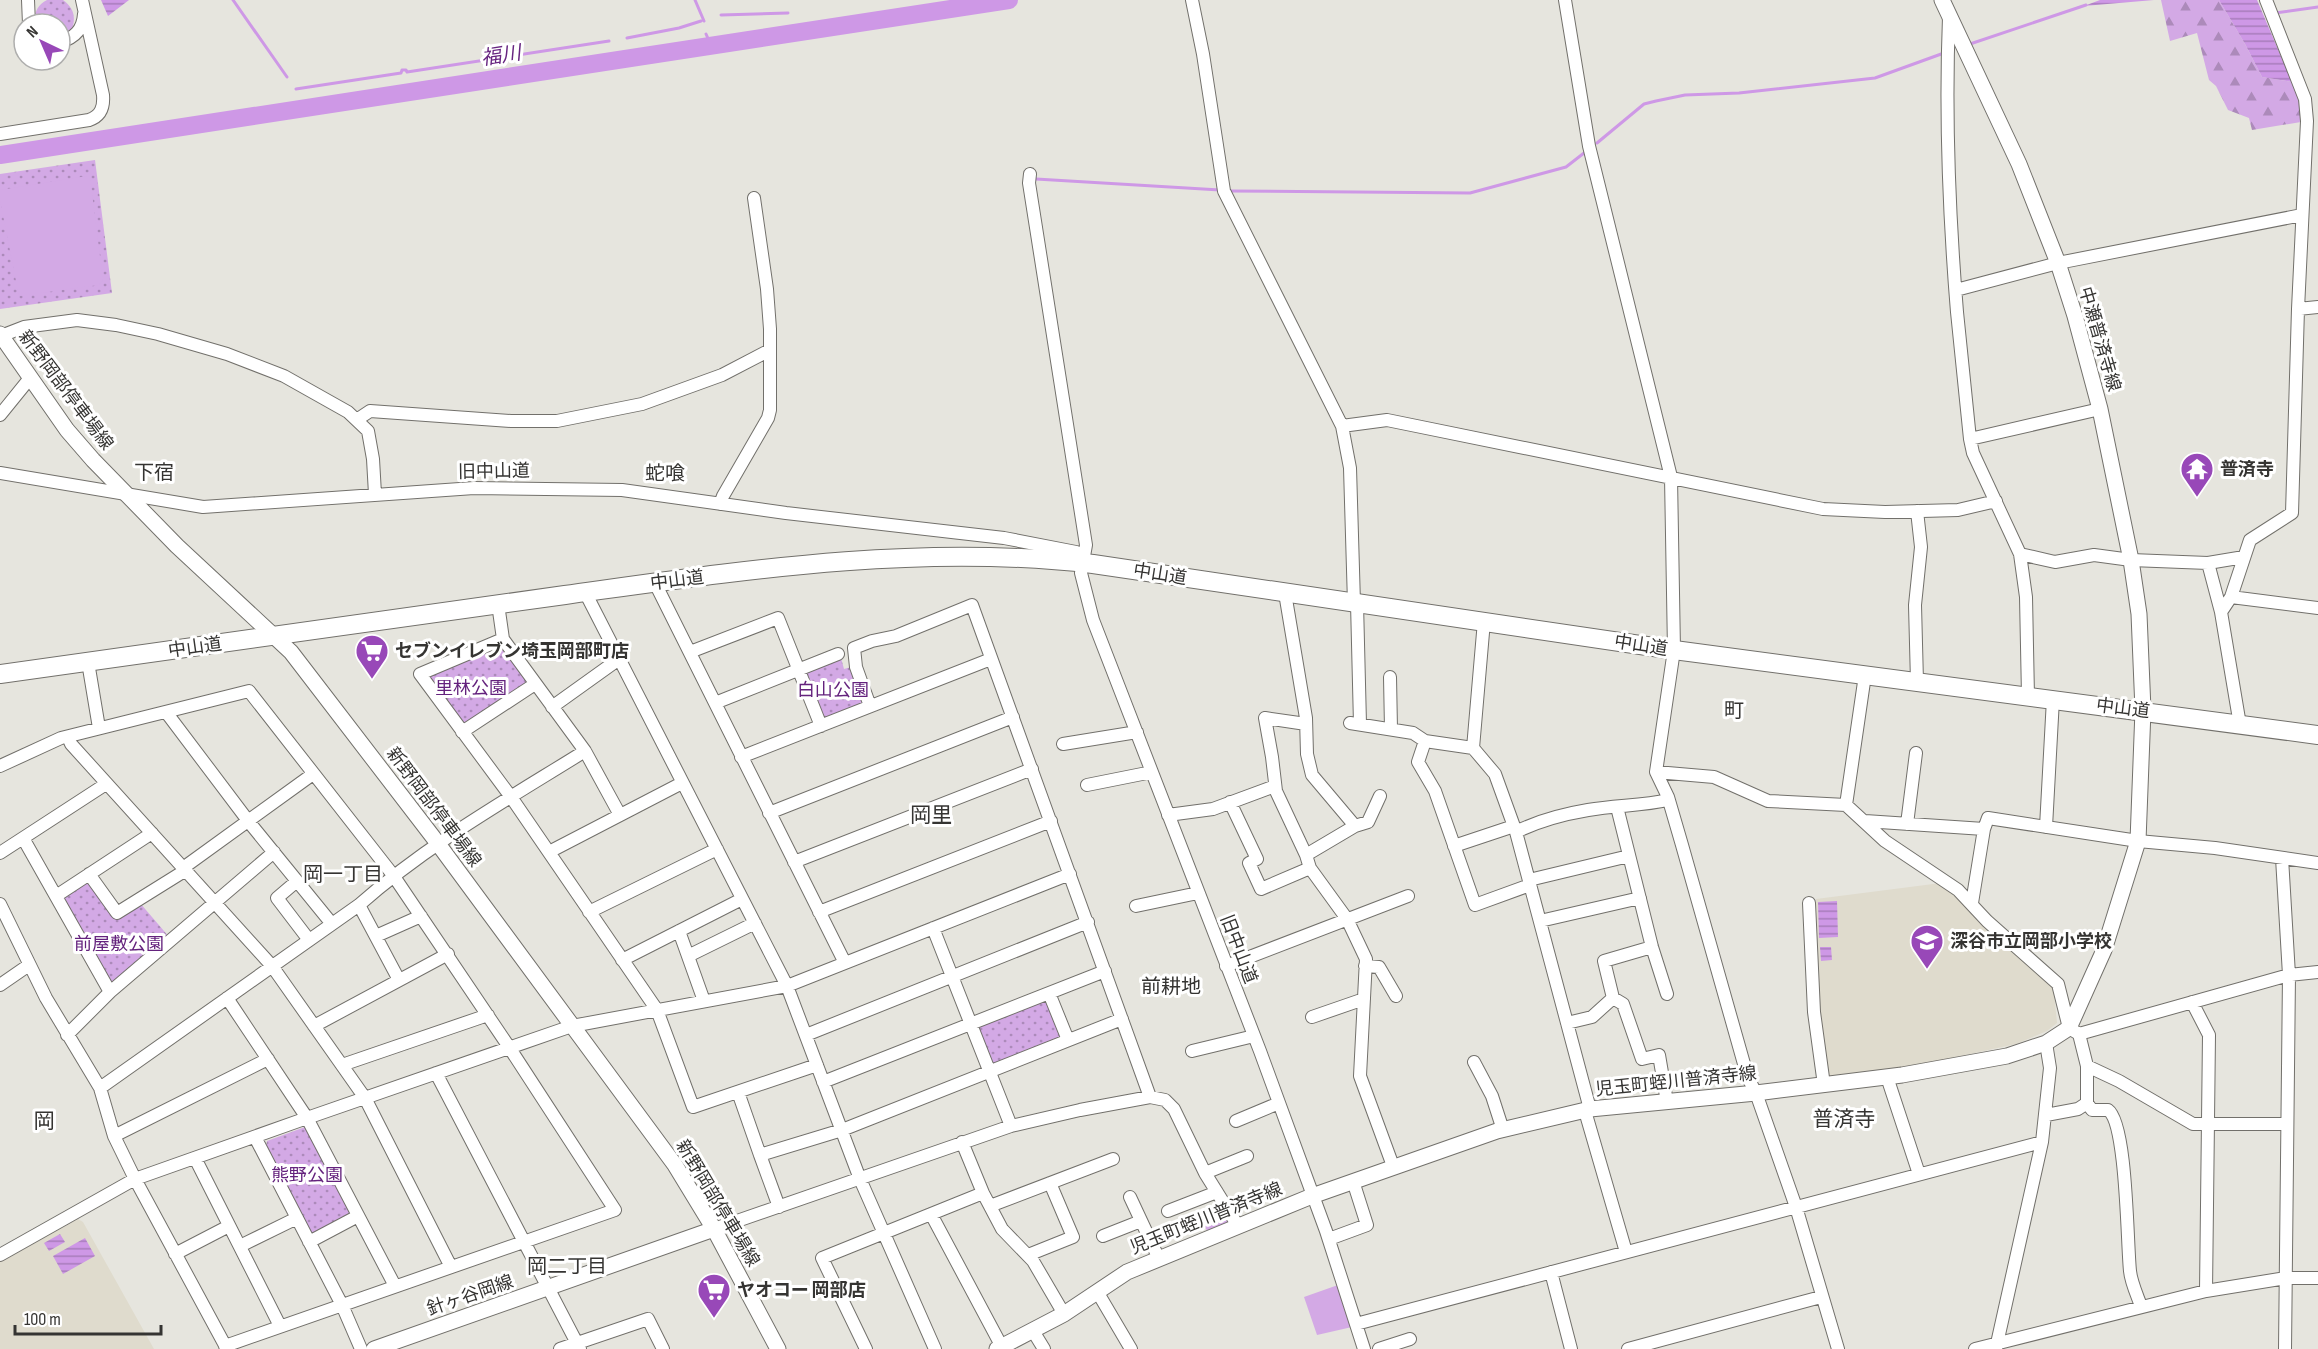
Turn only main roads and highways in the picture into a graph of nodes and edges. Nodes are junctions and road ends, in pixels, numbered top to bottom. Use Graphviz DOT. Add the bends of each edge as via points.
graph roads {
  1 [pos="1942,0"];
  2 [pos="1,335"];
  3 [pos="274,635"];
  4 [pos="0,674"];
  5 [pos="2143,710"];
  6 [pos="2318,735"];
  7 [pos="714,1229"];
  8 [pos="1000,1348"];
  9 [pos="374,1349"];
  10 [pos="778,1349"];
  1 -- 5 [label="main road, 中瀬普済寺線" via="2019,164 2075,316 2100,409 2131,560 2139,614"];
  2 -- 3 [label="main road, 新野岡部停車場線" via="67,430 199,567"];
  3 -- 4 [label="highway, 中山道"];
  3 -- 5 [label="highway, 中山道" via="810,563 899,557 1000,558 1083,563 1674,650"];
  3 -- 7 [label="main road, 新野岡部停車場線" via="438,843 675,1165"];
  5 -- 6 [label="highway, 中山道"];
  5 -- 8 [label="main road, 児玉町蛭川普済寺線" via="2138,841 2074,1031 2007,1056 1887,1077 1587,1110 1503,1130 1312,1196 1127,1272 1064,1314"];
  7 -- 9 [label="main road, 針ヶ谷岡線"];
  7 -- 10 [label="main road, 新野岡部停車場線"];
}
